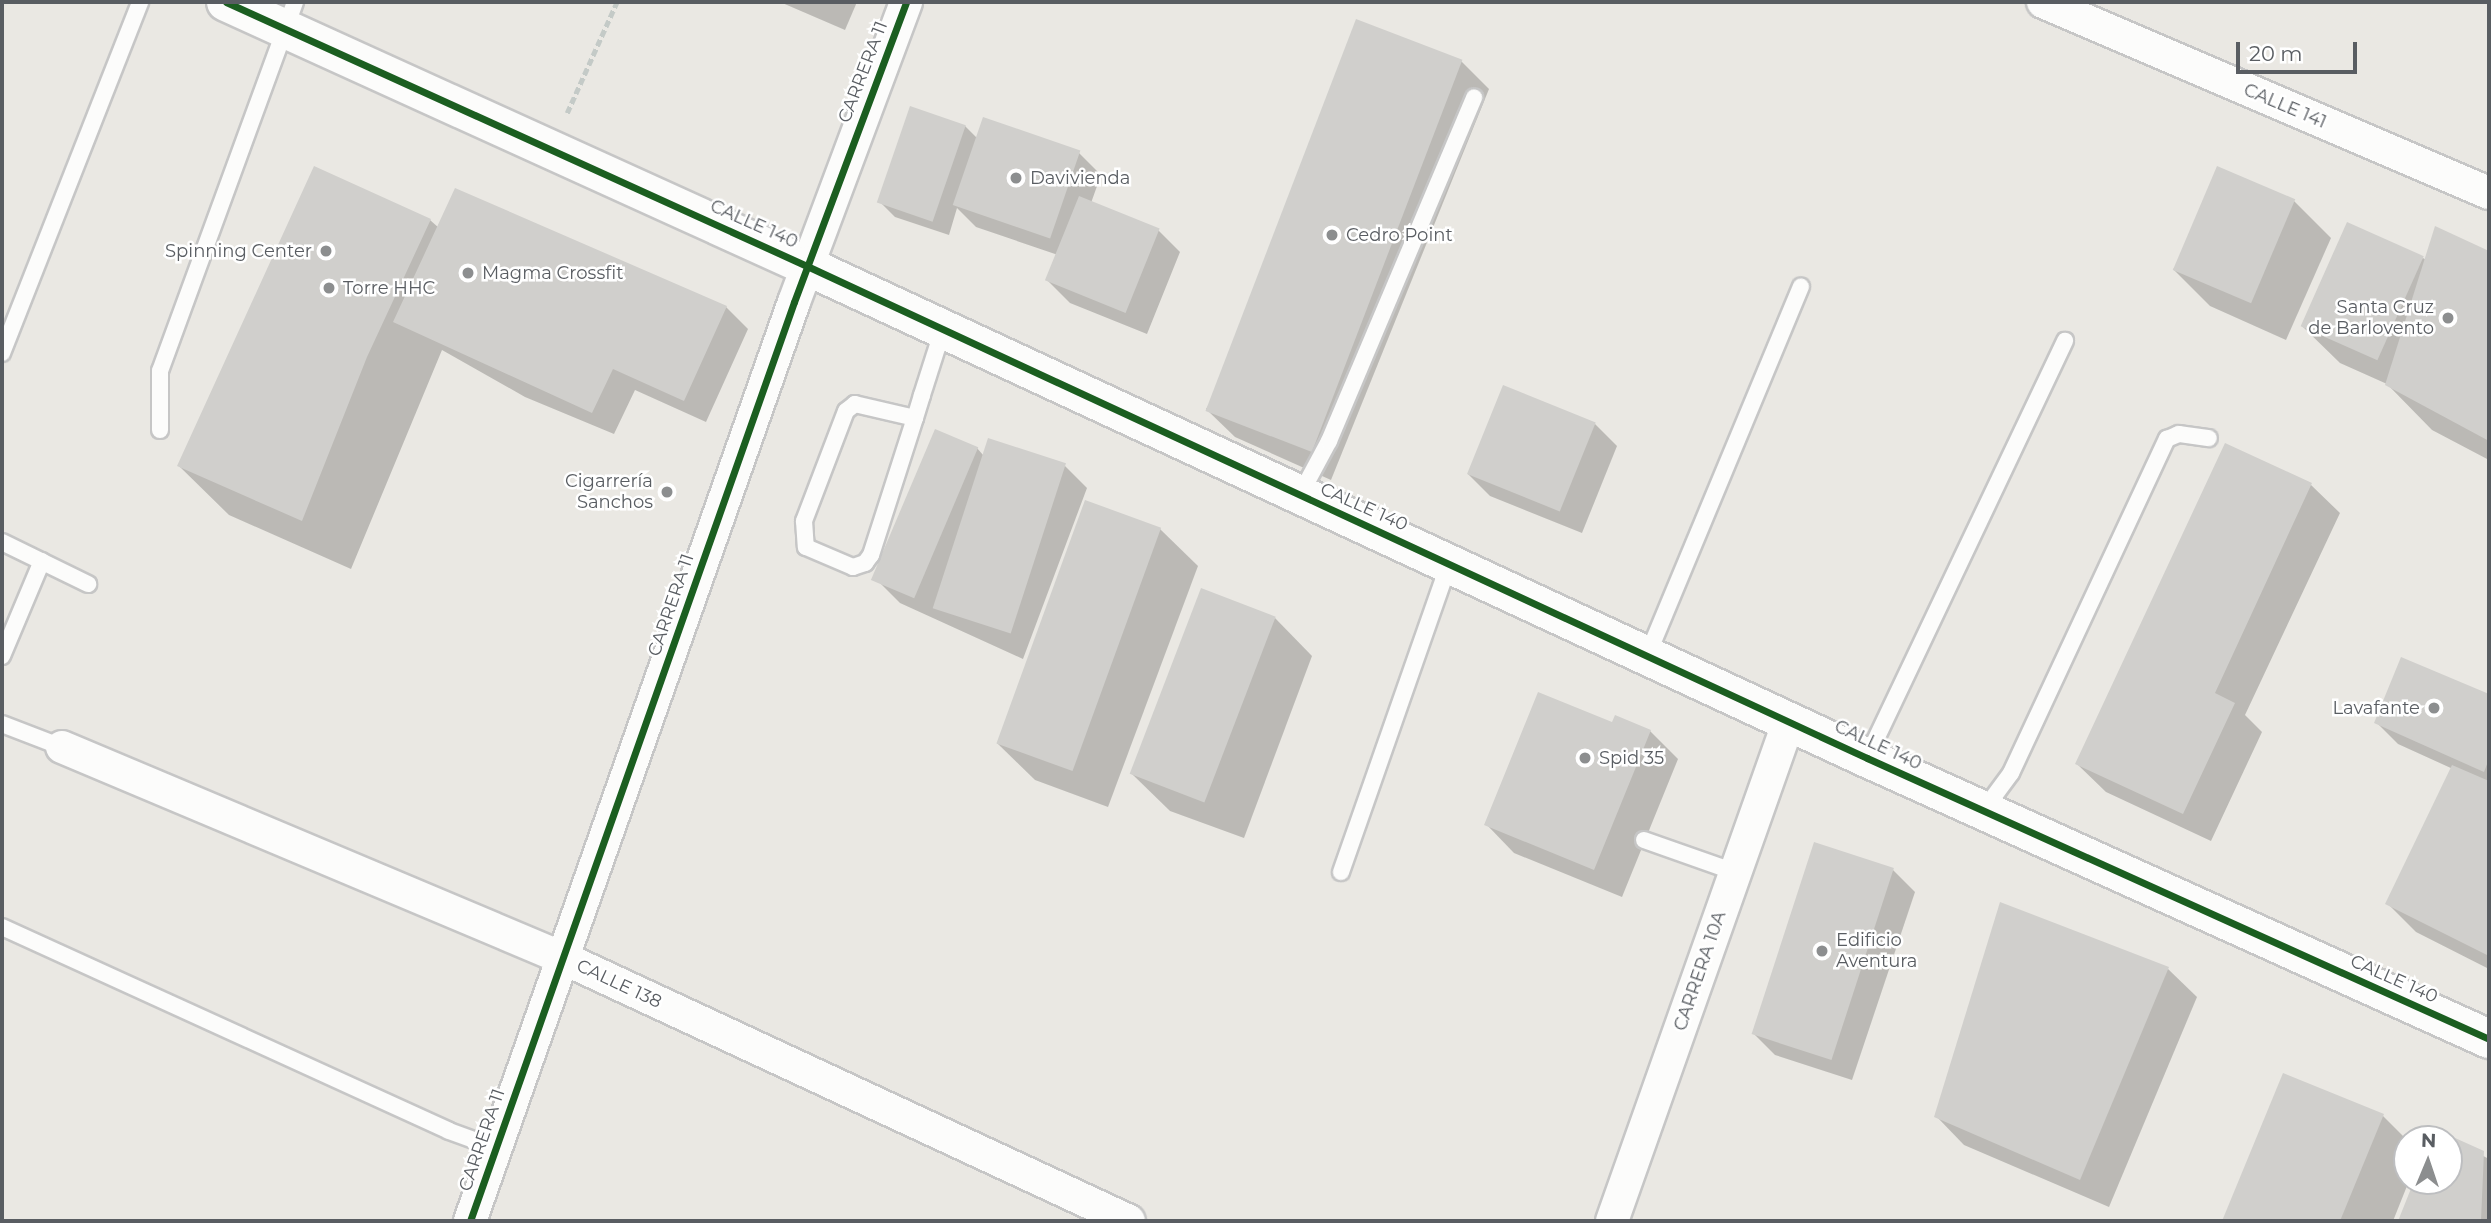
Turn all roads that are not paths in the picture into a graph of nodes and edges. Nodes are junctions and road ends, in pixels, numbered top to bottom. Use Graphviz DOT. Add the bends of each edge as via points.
graph roads {
  1 [pos="141,2"];
  2 [pos="226,2"];
  3 [pos="906,2"];
  4 [pos="2043,2"];
  5 [pos="290,15"];
  6 [pos="1474,97"];
  7 [pos="2489,193"];
  8 [pos="807,265"];
  9 [pos="1801,287"];
  10 [pos="943,329"];
  11 [pos="2064,341"];
  12 [pos="2,353"];
  13 [pos="915,418"];
  14 [pos="160,430"];
  15 [pos="2210,438"];
  16 [pos="1300,495"];
  17 [pos="2,542"];
  18 [pos="43,561"];
  19 [pos="1449,563"];
  20 [pos="88,584"];
  21 [pos="2,653"];
  22 [pos="1648,654"];
  23 [pos="1789,720"];
  24 [pos="2,723"];
  25 [pos="62,747"];
  26 [pos="1867,758"];
  27 [pos="1983,811"];
  28 [pos="1644,840"];
  29 [pos="1341,872"];
  30 [pos="1735,872"];
  31 [pos="2,927"];
  32 [pos="563,958"];
  33 [pos="2489,1039"];
  34 [pos="496,1148"];
  35 [pos="470,1221"];
  36 [pos="1129,1221"];
  37 [pos="1612,1221"];
  1 -- 12 [label="lane"];
  2 -- 5 [label="street, CALLE 140"];
  3 -- 8 [label="street, CARRERA 11"];
  4 -- 7 [label="street, CALLE 141"];
  5 -- 8 [label="street, CALLE 140"];
  5 -- 14 [label="lane" via="160,371"];
  6 -- 16 [label="lane" via="1329,441"];
  8 -- 10 [label="street, CALLE 140"];
  8 -- 32 [label="street, CARRERA 11"];
  9 -- 22 [label="lane"];
  10 -- 13 [label="lane"];
  10 -- 16 [label="street, CALLE 140"];
  11 -- 26 [label="lane"];
  13 -- 13 [label="lane" via="865,563 853,567 806,547 804,522 846,411 855,404"];
  15 -- 27 [label="lane" via="2179,434 2167,439 2011,773"];
  16 -- 19 [label="street, CALLE 140"];
  17 -- 18 [label="lane"];
  18 -- 20 [label="lane"];
  18 -- 21 [label="lane"];
  19 -- 22 [label="street, CALLE 140"];
  19 -- 29 [label="lane"];
  22 -- 23 [label="street, CALLE 140"];
  23 -- 26 [label="street, CALLE 140"];
  23 -- 30 [label="street, CARRERA 10A"];
  24 -- 25 [label="lane"];
  25 -- 32 [label="street, CALLE 138"];
  26 -- 27 [label="street, CALLE 140"];
  27 -- 33 [label="street, CALLE 140"];
  28 -- 30 [label="lane"];
  30 -- 37 [label="street, CARRERA 10A"];
  31 -- 34 [label="lane" via="449,1131"];
  32 -- 34 [label="street, CARRERA 11"];
  32 -- 36 [label="street, CALLE 138"];
  34 -- 35 [label="street, CARRERA 11"];
}
